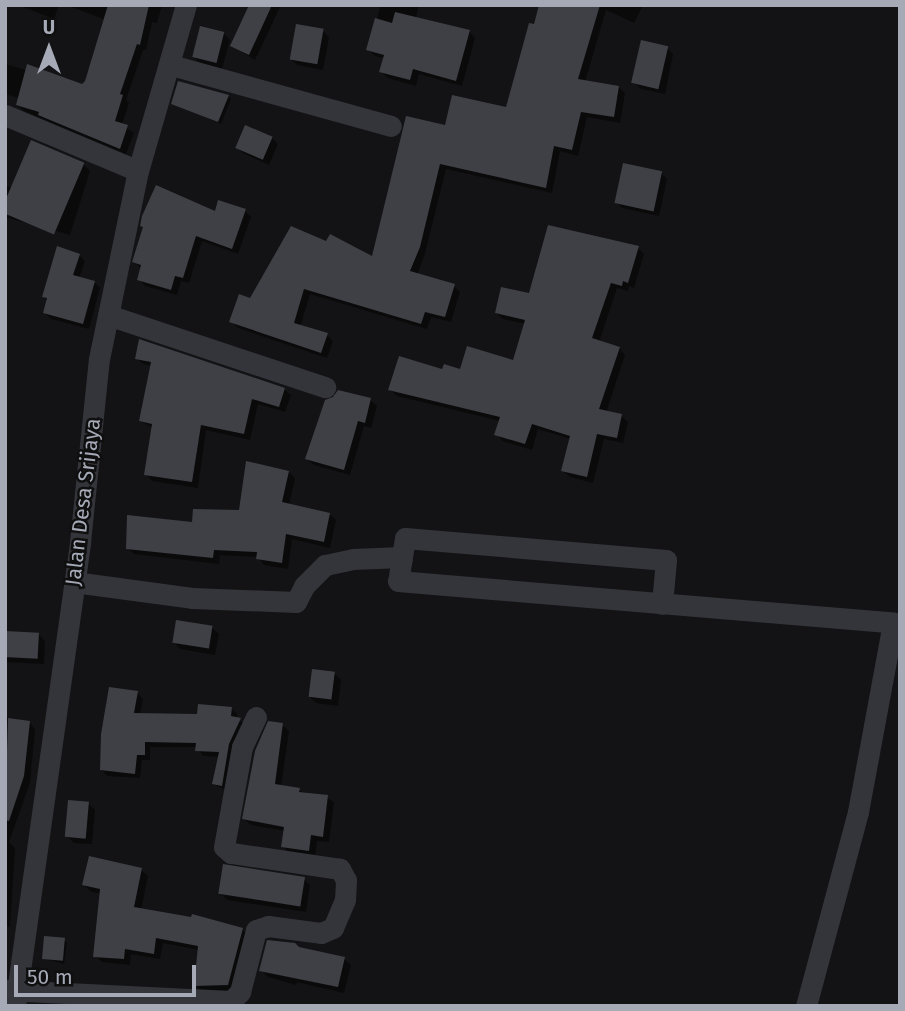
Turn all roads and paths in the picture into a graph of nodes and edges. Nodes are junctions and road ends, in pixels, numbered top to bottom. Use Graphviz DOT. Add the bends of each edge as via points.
graph roads {
  1 [pos="186,5"];
  2 [pos="171,65"];
  3 [pos="5,115"];
  4 [pos="391,126"];
  5 [pos="138,171"];
  6 [pos="108,315"];
  7 [pos="325,387"];
  8 [pos="402,557"];
  9 [pos="74,582"];
  10 [pos="662,604"];
  11 [pos="256,718"];
  12 [pos="12,995"];
  13 [pos="806,1006"];
  1 -- 2 [label="street, Jalan Desa Srijaya"];
  2 -- 4 [label="street"];
  2 -- 5 [label="street, Jalan Desa Srijaya"];
  3 -- 5 [label="street"];
  5 -- 6 [label="street, Jalan Desa Srijaya"];
  6 -- 7 [label="street"];
  6 -- 9 [label="street, Jalan Desa Srijaya"];
  8 -- 9 [label="street" via="325,565 304,586 296,602 192,598"];
  8 -- 10 [label="street" via="398,581"];
  8 -- 10 [label="street" via="405,538 666,560"];
  9 -- 12 [label="street, Jalan Desa Srijaya"];
  10 -- 13 [label="street" via="893,623 858,812"];
  11 -- 12 [label="street" via="242,747 224,846 231,853 340,869 346,880 345,900 333,928 321,933 268,926 256,930 240,992 231,1001"];
}
